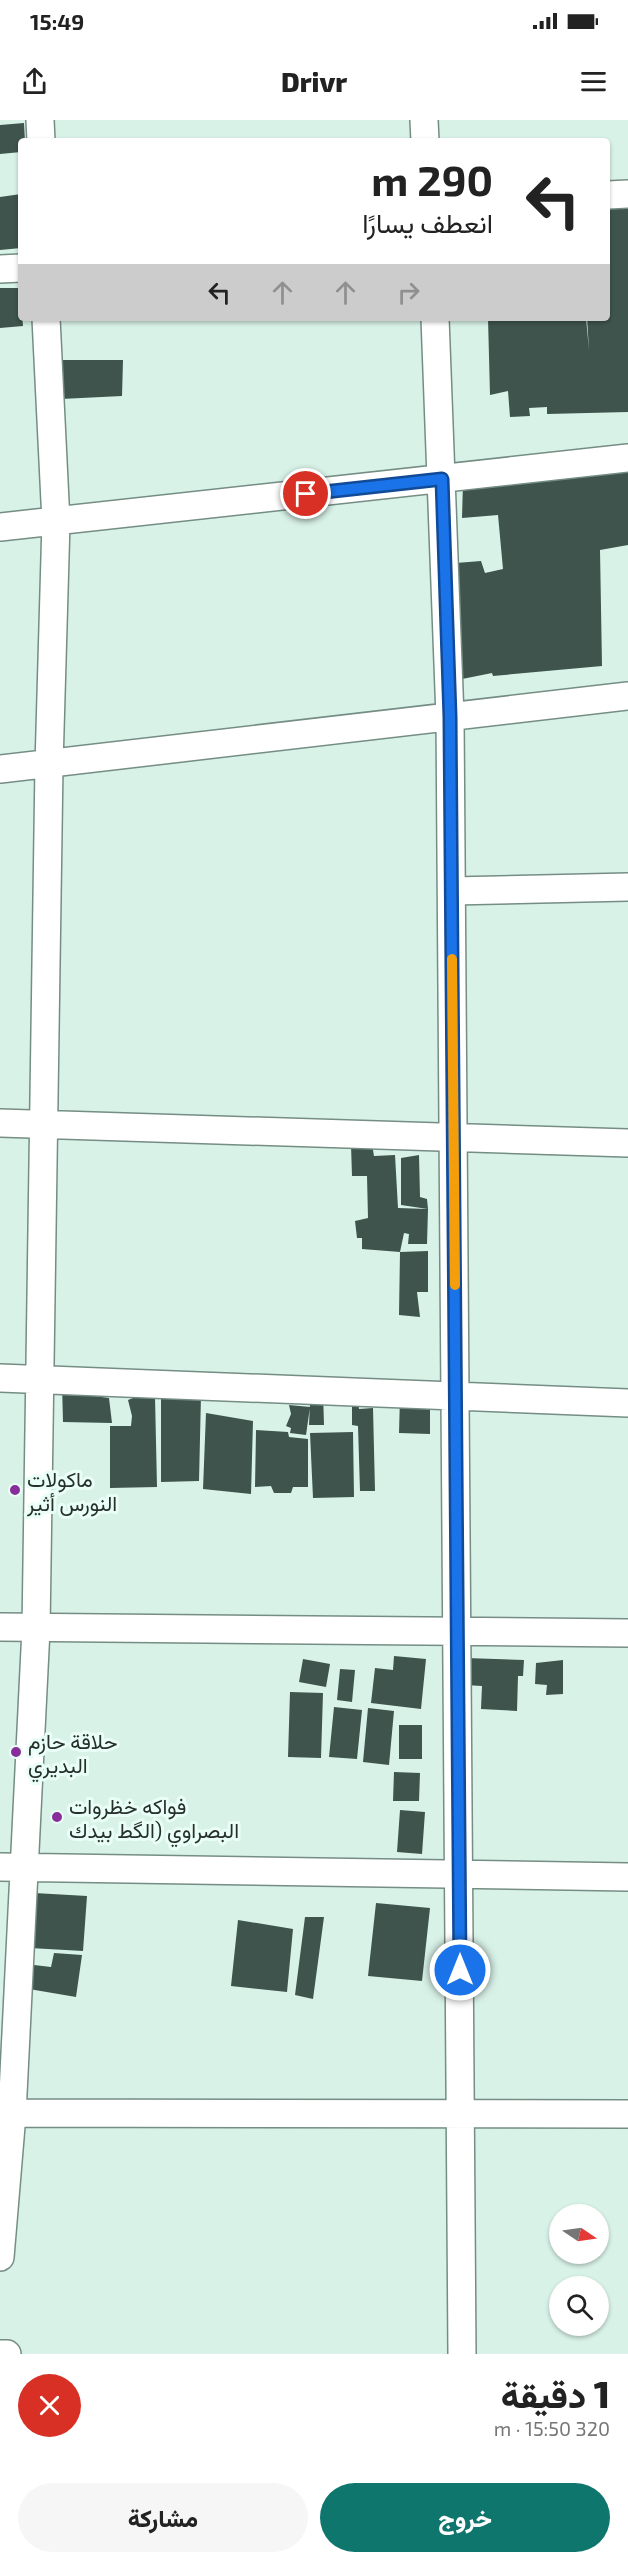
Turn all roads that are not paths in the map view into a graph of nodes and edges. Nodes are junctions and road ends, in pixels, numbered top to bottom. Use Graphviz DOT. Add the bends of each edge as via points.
graph roads {
  1 [pos="40,120"];
  2 [pos="424,120"];
  3 [pos="41,138"];
  4 [pos="425,138"];
  5 [pos="628,194"];
  6 [pos="610,195"];
  7 [pos="18,268"];
  8 [pos="0,269"];
  9 [pos="46,321"];
  10 [pos="435,321"];
  11 [pos="628,458"];
  12 [pos="442,479"];
  13 [pos="56,522"];
  14 [pos="0,527"];
  15 [pos="628,696"];
  16 [pos="450,717"];
  17 [pos="49,765"];
  18 [pos="0,769"];
  19 [pos="628,887"];
  20 [pos="452,891"];
  21 [pos="0,1123"];
  22 [pos="44,1124"];
  23 [pos="454,1137"];
  24 [pos="628,1143"];
  25 [pos="0,1378"];
  26 [pos="40,1380"];
  27 [pos="455,1396"];
  28 [pos="628,1402"];
  29 [pos="0,1627"];
  30 [pos="36,1629"];
  31 [pos="458,1632"];
  32 [pos="628,1633"];
  33 [pos="12,1868"];
  34 [pos="459,1875"];
  35 [pos="628,1877"];
  36 [pos="6,2114"];
  37 [pos="461,2114"];
  38 [pos="628,2114"];
  39 [pos="0,2257"];
  40 [pos="0,2354"];
  41 [pos="7,2354"];
  42 [pos="462,2354"];
  1 -- 3 [label="street"];
  2 -- 4 [label="street"];
  5 -- 6 [label="street"];
  7 -- 8 [label="street"];
  9 -- 13 [label="street"];
  10 -- 12 [label="street"];
  11 -- 12 [label="street"];
  12 -- 13 [label="street"];
  12 -- 16 [label="street"];
  13 -- 14 [label="street"];
  13 -- 17 [label="street"];
  15 -- 16 [label="street"];
  16 -- 17 [label="street"];
  16 -- 20 [label="street"];
  17 -- 18 [label="street"];
  17 -- 22 [label="street"];
  19 -- 20 [label="street"];
  20 -- 23 [label="street"];
  21 -- 22 [label="street"];
  22 -- 23 [label="street"];
  22 -- 26 [label="street"];
  23 -- 24 [label="street"];
  23 -- 27 [label="street"];
  25 -- 26 [label="street"];
  26 -- 27 [label="street"];
  26 -- 30 [label="street"];
  27 -- 28 [label="street"];
  27 -- 31 [label="street"];
  29 -- 30 [label="street"];
  30 -- 31 [label="street"];
  30 -- 33 [label="street"];
  31 -- 32 [label="street"];
  31 -- 34 [label="street"];
  33 -- 34 [label="street"];
  33 -- 36 [label="street"];
  34 -- 35 [label="street"];
  34 -- 37 [label="street"];
  36 -- 37 [label="street"];
  36 -- 39 [label="street"];
  37 -- 38 [label="street"];
  37 -- 42 [label="street"];
  40 -- 41 [label="street"];
}
